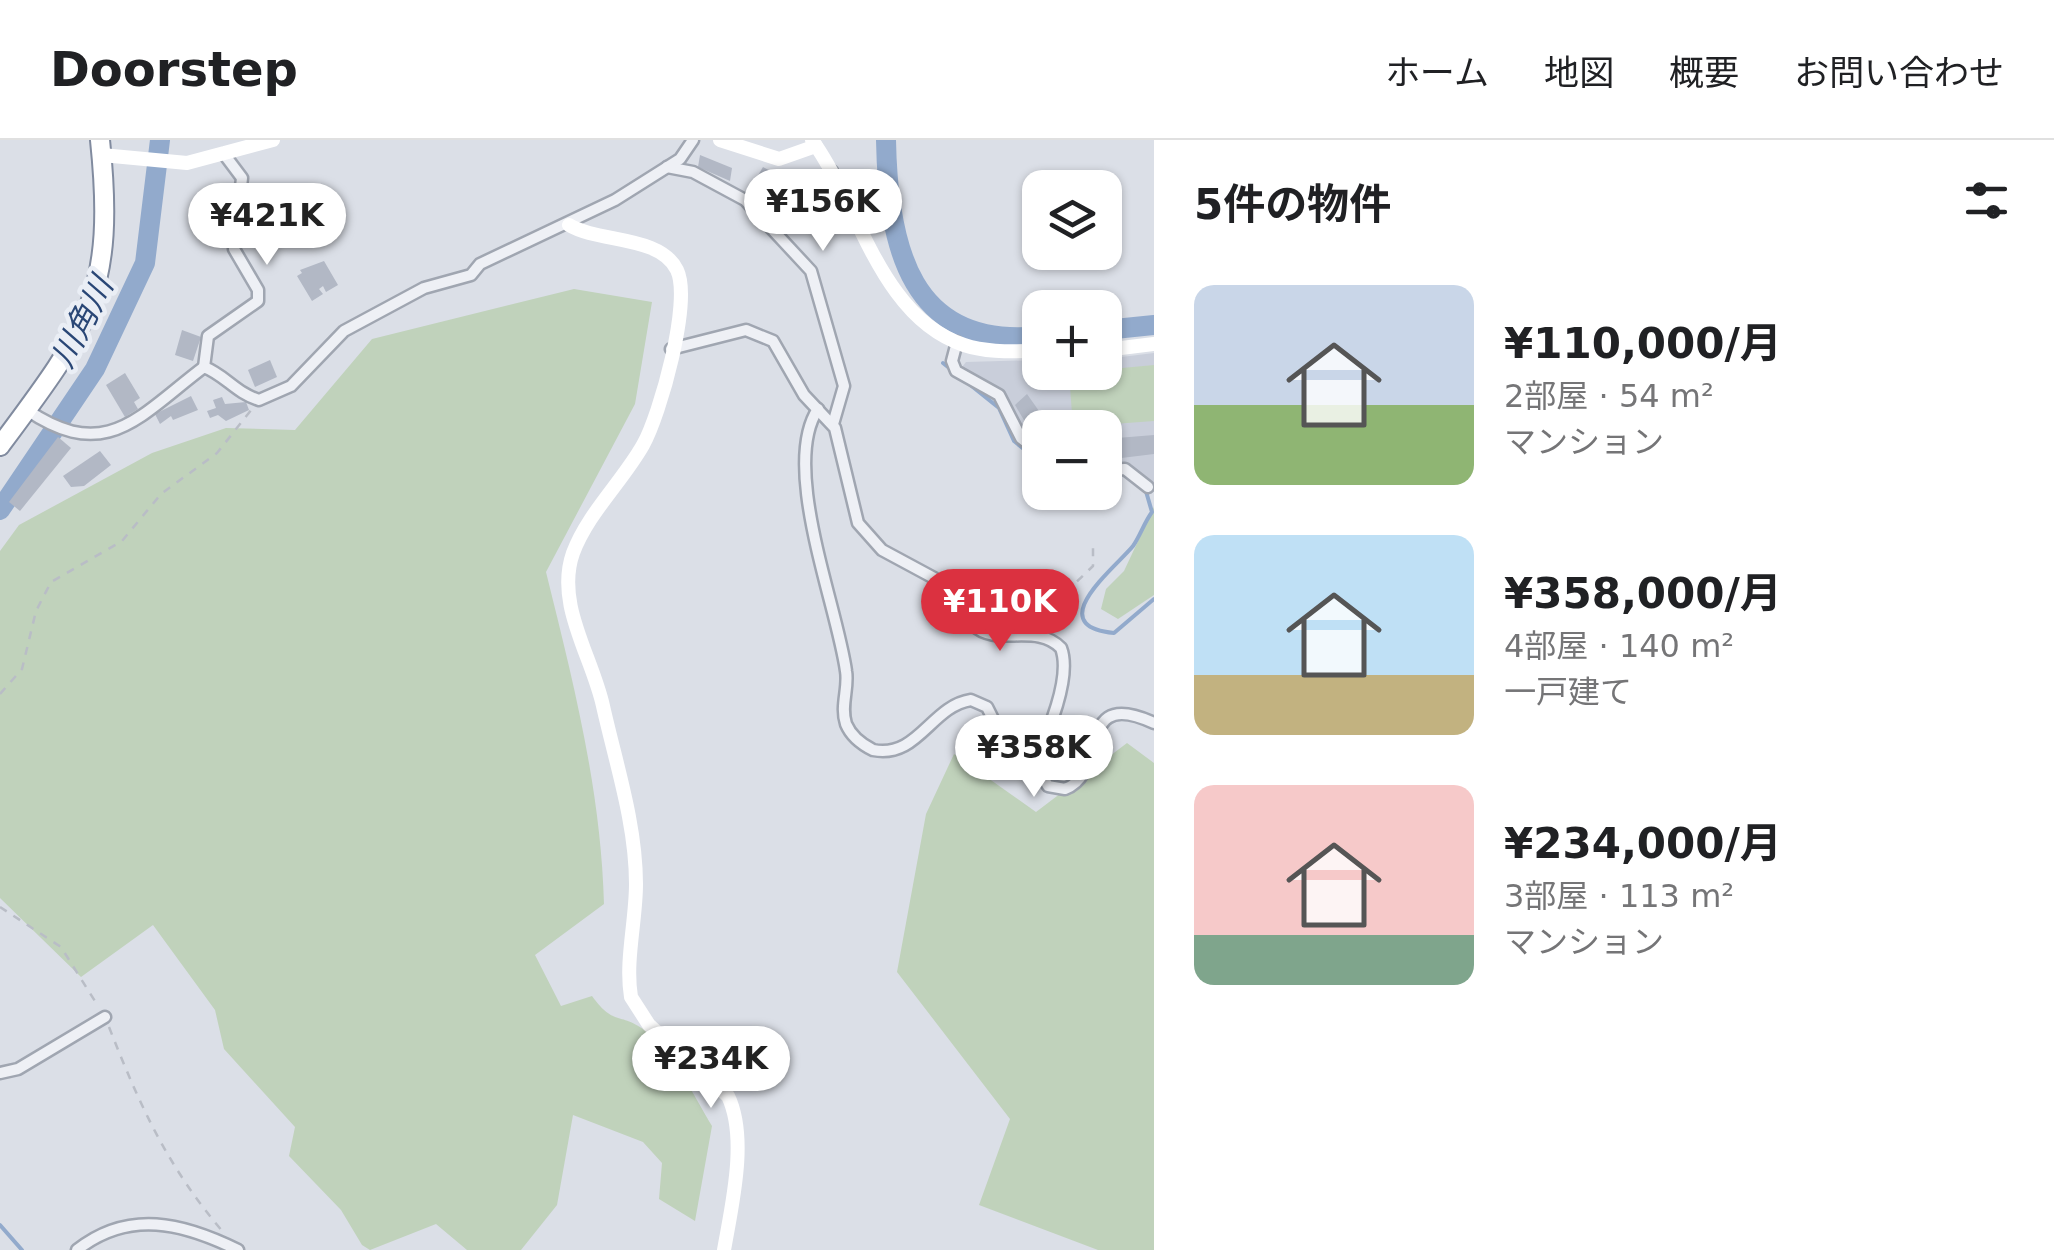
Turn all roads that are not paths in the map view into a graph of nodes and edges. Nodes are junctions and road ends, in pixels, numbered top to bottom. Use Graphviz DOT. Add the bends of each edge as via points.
graph roads {
  1 [pos="273,140"];
  2 [pos="692,140"];
  3 [pos="720,140"];
  4 [pos="814,143"];
  5 [pos="101,147"];
  6 [pos="224,154"];
  7 [pos="667,167"];
  8 [pos="832,171"];
  9 [pos="809,186"];
  10 [pos="842,190"];
  11 [pos="825,201"];
  12 [pos="569,226"];
  13 [pos="957,342"];
  14 [pos="1154,344"];
  15 [pos="1122,348"];
  16 [pos="671,350"];
  17 [pos="1022,351"];
  18 [pos="204,367"];
  19 [pos="818,409"];
  20 [pos="27,410"];
  21 [pos="833,424"];
  22 [pos="1022,439"];
  23 [pos="0,446"];
  24 [pos="1122,469"];
  25 [pos="1148,487"];
  26 [pos="934,578"];
  27 [pos="973,626"];
  28 [pos="1154,723"];
  29 [pos="1034,764"];
  30 [pos="105,1017"];
  31 [pos="0,1073"];
  32 [pos="77,1250"];
  33 [pos="238,1250"];
  34 [pos="724,1250"];
  1 -- 6 [label="street"];
  2 -- 7 [label="street"];
  3 -- 4 [label="street" via="770,158 788,158"];
  4 -- 8 [label="street"];
  5 -- 6 [label="street" via="159,162"];
  5 -- 20 [label="highway" via="105,238 95,296 71,349"];
  6 -- 18 [label="street" via="242,178 234,249 258,300 208,336"];
  7 -- 12 [label="street"];
  7 -- 21 [label="street" via="693,172 745,200 811,271 844,386"];
  8 -- 9 [label="street"];
  8 -- 10 [label="street"];
  10 -- 11 [label="street"];
  10 -- 13 [label="street" via="908,308"];
  12 -- 16 [label="street" via="647,247 676,268 682,307"];
  12 -- 18 [label="street" via="480,264 471,275 424,288 344,331 291,386 259,400"];
  13 -- 17 [label="street"];
  13 -- 22 [label="street" via="956,371 998,395"];
  14 -- 15 [label="street"];
  16 -- 19 [label="street" via="736,331 765,335"];
  16 -- 34 [label="street" via="652,426 585,528 568,581 634,846 632,997 641,1017 728,1096 734,1109 738,1130"];
  18 -- 20 [label="street" via="114,431 70,434"];
  19 -- 21 [label="street"];
  19 -- 29 [label="street" via="805,474 846,670 848,728 865,746 898,750 971,700 987,707 1005,743"];
  20 -- 23 [label="highway"];
  21 -- 26 [label="street" via="858,523 882,550"];
  24 -- 25 [label="street"];
  27 -- 29 [label="street" via="984,634 1054,641 1065,657 1052,726"];
  28 -- 29 [label="street" via="1130,713 1106,720 1079,780 1065,789 1048,786"];
  30 -- 31 [label="street" via="18,1070"];
  32 -- 33 [label="street" via="136,1221 173,1226"];
}
